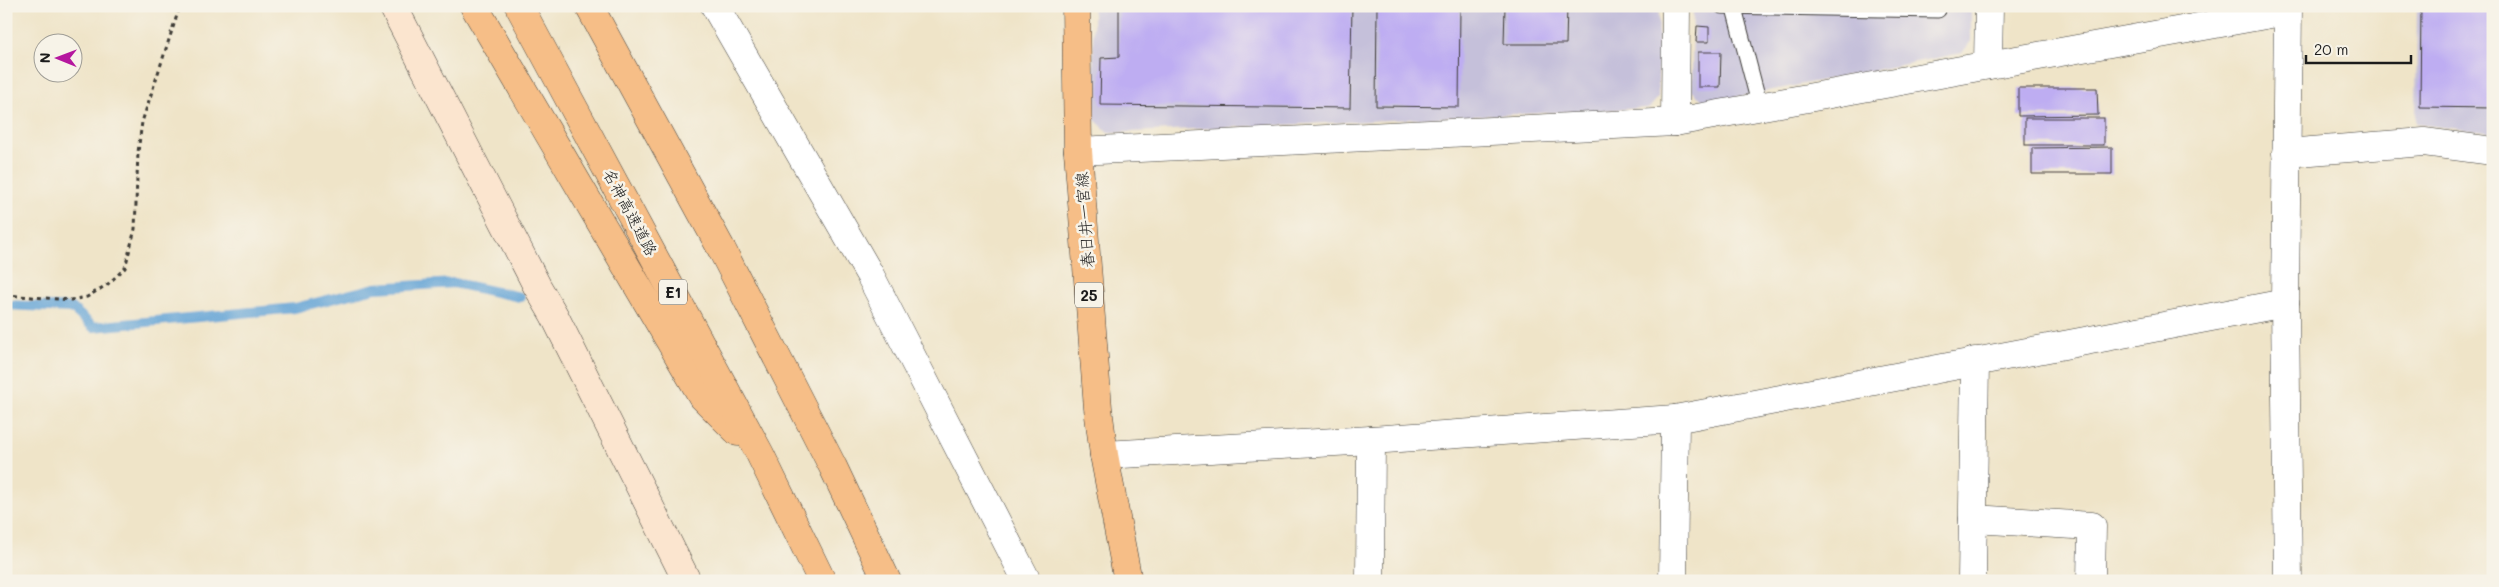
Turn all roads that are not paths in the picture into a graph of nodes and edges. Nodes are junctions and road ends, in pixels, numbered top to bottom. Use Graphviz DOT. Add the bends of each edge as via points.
graph roads {
  1 [pos="393,6"];
  2 [pos="474,6"];
  3 [pos="520,6"];
  4 [pos="589,6"];
  5 [pos="715,6"];
  6 [pos="1076,6"];
  7 [pos="1676,6"];
  8 [pos="1938,6"];
  9 [pos="1989,6"];
  10 [pos="1728,7"];
  11 [pos="2288,8"];
  12 [pos="1988,65"];
  13 [pos="1760,107"];
  14 [pos="1674,122"];
  15 [pos="1078,151"];
  16 [pos="2493,151"];
  17 [pos="2286,153"];
  18 [pos="2285,303"];
  19 [pos="1975,361"];
  20 [pos="1675,419"];
  21 [pos="1371,440"];
  22 [pos="760,454"];
  23 [pos="1104,455"];
  24 [pos="1973,518"];
  25 [pos="687,581"];
  26 [pos="822,581"];
  27 [pos="887,581"];
  28 [pos="1028,581"];
  29 [pos="1128,581"];
  30 [pos="1370,581"];
  31 [pos="1673,581"];
  32 [pos="1972,581"];
  33 [pos="2091,581"];
  34 [pos="2288,581"];
  1 -- 25 [label="street"];
  2 -- 22 [label="main road" via="702,396"];
  3 -- 22 [label="main road, 名神高速道路 / E1"];
  4 -- 27 [label="main road" via="722,250 833,467"];
  5 -- 28 [label="street" via="870,275"];
  6 -- 15 [label="main road, 春日井一宮線 / 25"];
  7 -- 14 [label="street"];
  8 -- 10 [label="lane" via="1938,10"];
  9 -- 12 [label="street"];
  10 -- 13 [label="lane"];
  11 -- 12 [label="street"];
  11 -- 17 [label="street"];
  12 -- 13 [label="street"];
  13 -- 14 [label="street"];
  14 -- 15 [label="street"];
  15 -- 23 [label="main road, 春日井一宮線 / 25"];
  16 -- 17 [label="street" via="2424,142"];
  17 -- 18 [label="street"];
  18 -- 19 [label="street"];
  18 -- 34 [label="street"];
  19 -- 20 [label="street"];
  19 -- 24 [label="street"];
  20 -- 21 [label="street"];
  20 -- 31 [label="street"];
  21 -- 23 [label="street"];
  21 -- 30 [label="street"];
  22 -- 26 [label="main road, 名神高速道路 / E1"];
  23 -- 29 [label="main road, 春日井一宮線 / 25"];
  24 -- 32 [label="street"];
  24 -- 33 [label="street" via="2092,526"];
}
